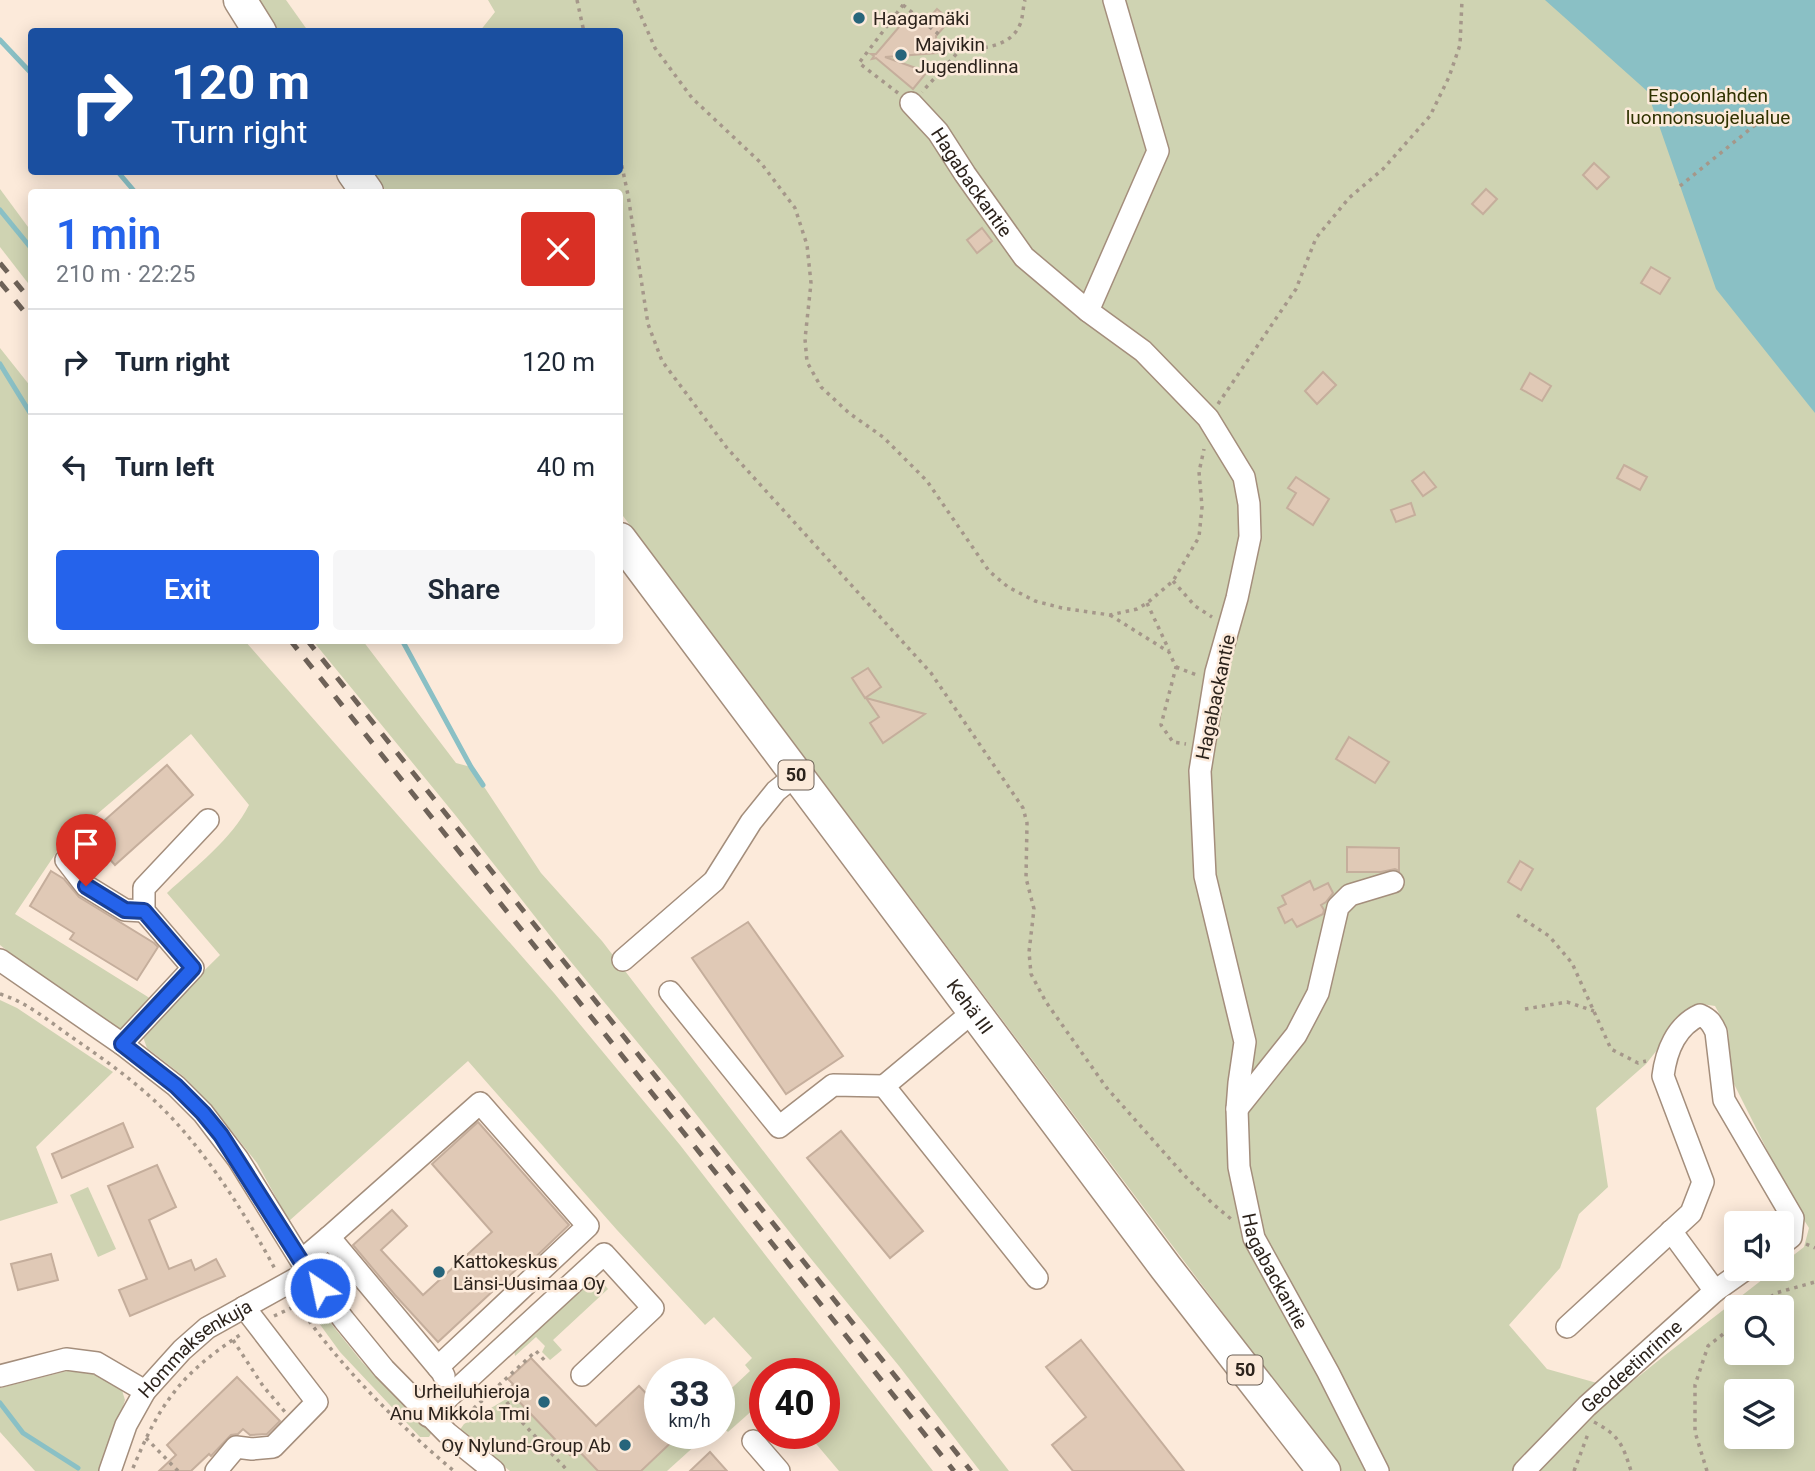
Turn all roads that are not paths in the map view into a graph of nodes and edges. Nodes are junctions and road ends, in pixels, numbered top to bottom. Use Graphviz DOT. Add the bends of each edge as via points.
graph roads {
  1 [pos="240,0"];
  2 [pos="1114,0"];
  3 [pos="258,28"];
  4 [pos="911,103"];
  5 [pos="1088,310"];
  6 [pos="623,543"];
  7 [pos="796,775"];
  8 [pos="208,820"];
  9 [pos="66,860"];
  10 [pos="1393,882"];
  11 [pos="144,911"];
  12 [pos="0,960"];
  13 [pos="623,960"];
  14 [pos="670,992"];
  15 [pos="974,1011"];
  16 [pos="122,1044"];
  17 [pos="884,1086"];
  18 [pos="1237,1110"];
  19 [pos="1789,1211"];
  20 [pos="1671,1231"];
  21 [pos="329,1237"];
  22 [pos="305,1266"];
  23 [pos="1037,1278"];
  24 [pos="1729,1281"];
  25 [pos="1715,1291"];
  26 [pos="251,1316"];
  27 [pos="1567,1327"];
  28 [pos="438,1367"];
  29 [pos="582,1375"];
  30 [pos="0,1376"];
  31 [pos="145,1391"];
  32 [pos="452,1394"];
  33 [pos="428,1416"];
  34 [pos="760,1449"];
  35 [pos="110,1471"];
  36 [pos="216,1471"];
  37 [pos="494,1471"];
  38 [pos="779,1471"];
  39 [pos="1324,1471"];
  40 [pos="1378,1471"];
  41 [pos="1524,1471"];
  1 -- 3 [label="highway"];
  2 -- 5 [label="street" via="1158,151"];
  4 -- 5 [label="street, Hagabackantie" via="938,132 1024,257"];
  5 -- 18 [label="street, Hagabackantie" via="1143,351 1210,421 1244,477 1250,537 1216,672 1199,771 1205,876 1245,1042"];
  6 -- 7 [label="highway, Kehä III / 50"];
  7 -- 13 [label="street" via="767,801 714,881"];
  7 -- 15 [label="highway, Kehä III / 50"];
  8 -- 11 [label="street" via="144,888"];
  9 -- 11 [label="street" via="86,886 125,910"];
  10 -- 18 [label="street" via="1350,895 1338,907 1318,993 1296,1035"];
  11 -- 16 [label="street" via="193,968"];
  12 -- 16 [label="street"];
  14 -- 17 [label="street" via="779,1127 833,1085"];
  15 -- 17 [label="street"];
  15 -- 39 [label="highway, Kehä III / 50"];
  16 -- 22 [label="street" via="176,1086 209,1120"];
  17 -- 23 [label="street"];
  18 -- 40 [label="street, Hagabackantie" via="1239,1167 1254,1238"];
  19 -- 20 [label="street" via="1724,1100 1716,1032 1700,1015 1689,1020 1665,1058 1663,1076 1703,1182 1691,1213"];
  20 -- 25 [label="street"];
  20 -- 27 [label="street"];
  21 -- 22 [label="street, Hommaksenkuja"];
  21 -- 28 [label="street"];
  21 -- 28 [label="street, Hommaksenkuja" via="481,1103 589,1226"];
  22 -- 26 [label="street, Hommaksenkuja"];
  22 -- 33 [label="street" via="384,1369"];
  24 -- 25 [label="street, Geodeetinrinne"];
  25 -- 41 [label="street, Geodeetinrinne" via="1587,1406"];
  26 -- 31 [label="street, Hommaksenkuja" via="207,1328"];
  26 -- 36 [label="street" via="317,1402 273,1447 236,1447"];
  28 -- 32 [label="street"];
  29 -- 32 [label="street" via="653,1308 604,1254"];
  30 -- 31 [label="street, Hommaksenkuja" via="66,1359 97,1363"];
  31 -- 35 [label="street" via="126,1425"];
  32 -- 33 [label="street"];
  33 -- 37 [label="street"];
  34 -- 38 [label="street"];
}
